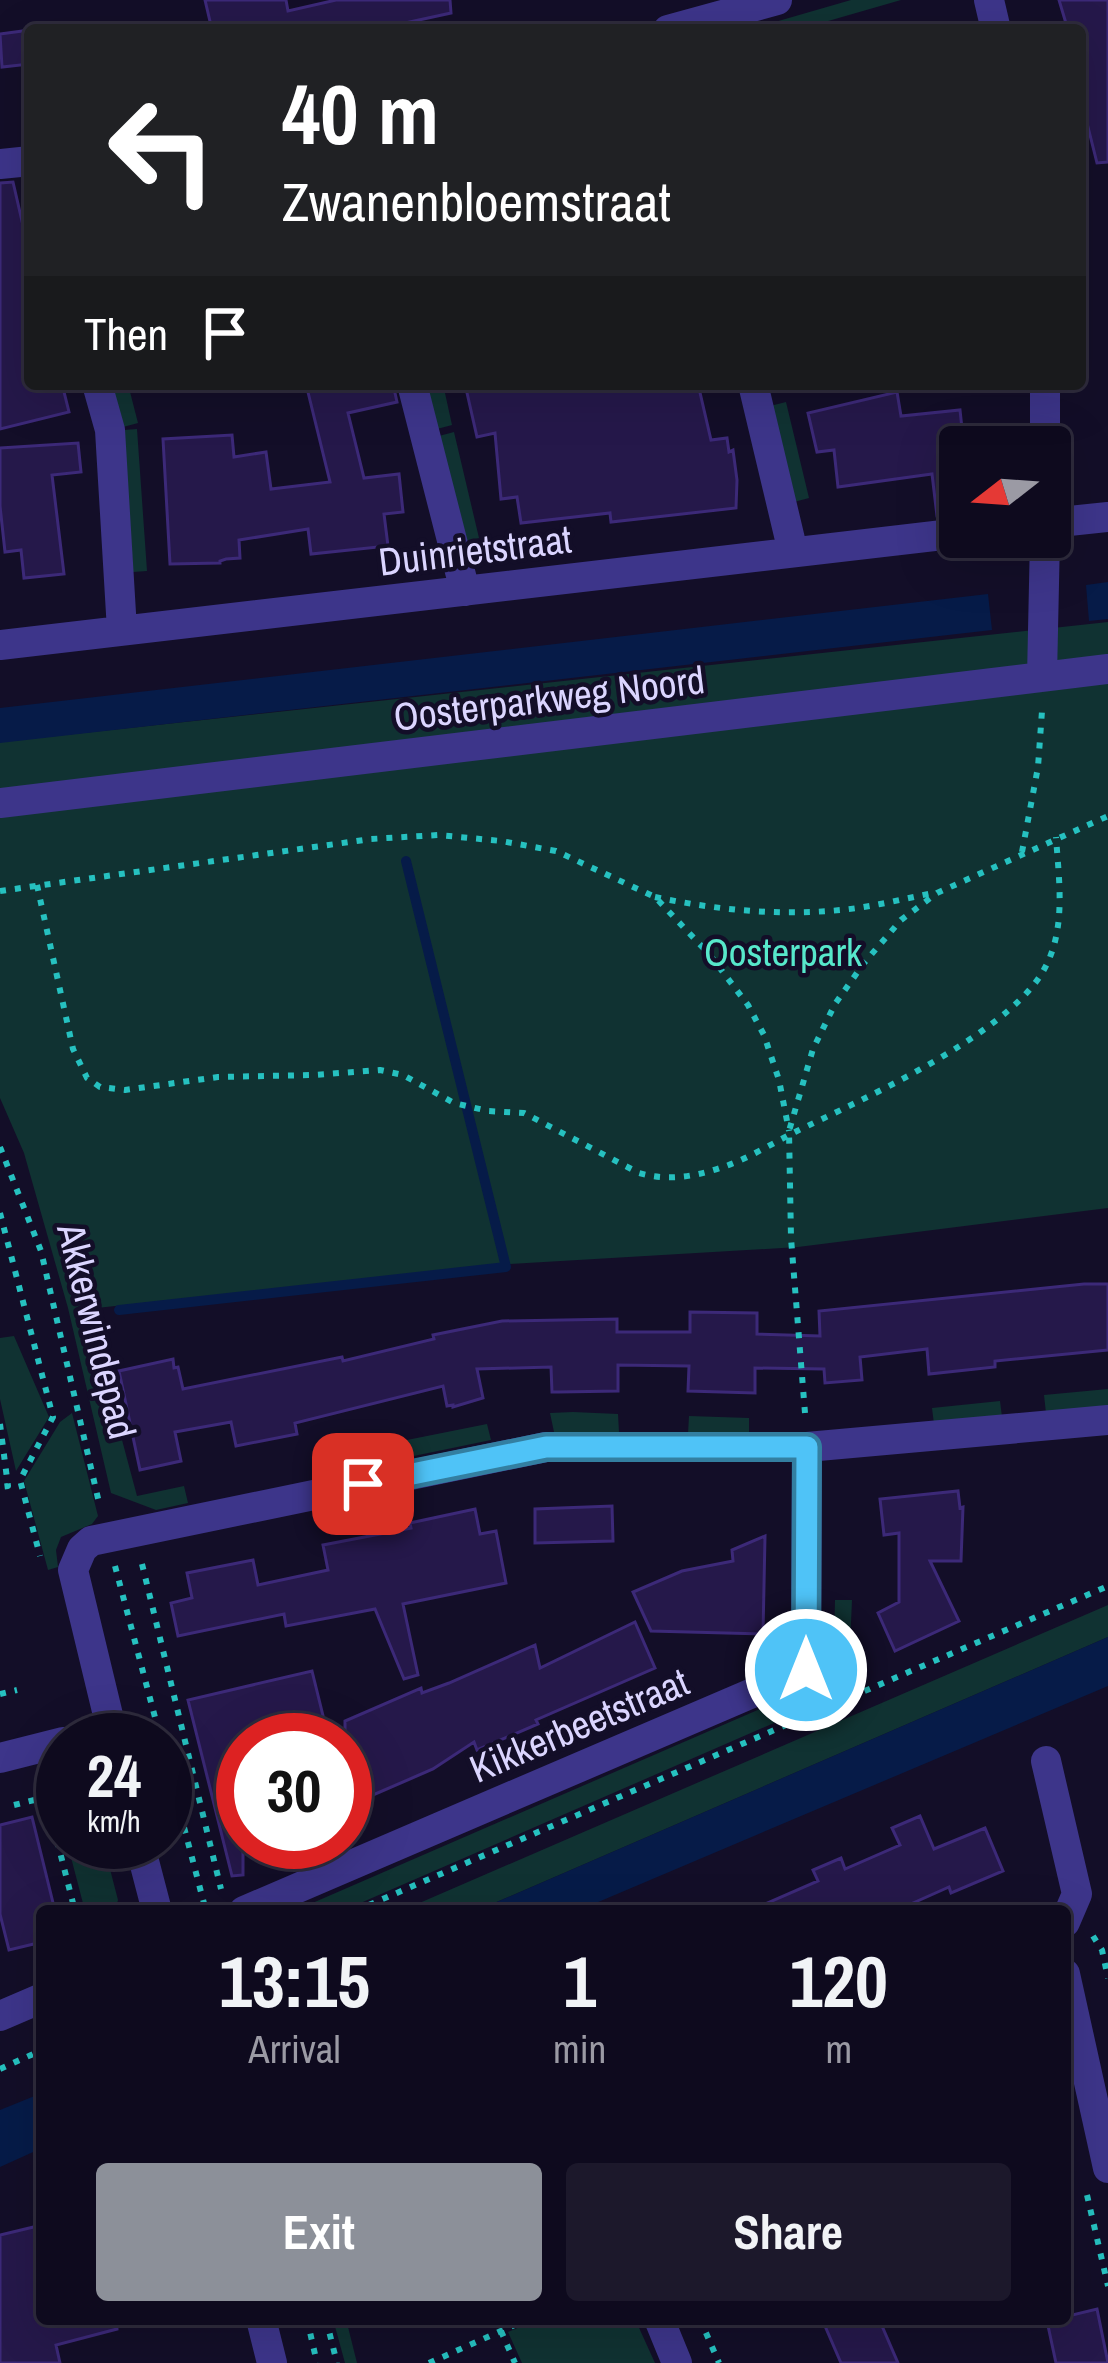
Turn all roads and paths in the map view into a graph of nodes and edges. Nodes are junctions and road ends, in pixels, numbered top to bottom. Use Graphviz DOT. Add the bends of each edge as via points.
graph roads {
  1 [pos="777,0"];
  2 [pos="691,24"];
  3 [pos="99,390"];
  4 [pos="414,390"];
  5 [pos="754,390"];
  6 [pos="1045,390"];
  7 [pos="1045,426"];
  8 [pos="1108,517"];
  9 [pos="1071,521"];
  10 [pos="939,535"];
  11 [pos="793,552"];
  12 [pos="1045,558"];
  13 [pos="465,591"];
  14 [pos="122,630"];
  15 [pos="0,645"];
  16 [pos="1108,668"];
  17 [pos="1042,677"];
  18 [pos="0,803"];
  19 [pos="1108,816"];
  20 [pos="1056,837"];
  21 [pos="1022,852"];
  22 [pos="37,885"];
  23 [pos="0,891"];
  24 [pos="937,892"];
  25 [pos="655,897"];
  26 [pos="789,1133"];
  27 [pos="0,1147"];
  28 [pos="0,1213"];
  29 [pos="1108,1420"];
  30 [pos="0,1424"];
  31 [pos="807,1447"];
  32 [pos="8,1480"];
  33 [pos="20,1480"];
  34 [pos="0,1487"];
  35 [pos="121,1534"];
  36 [pos="40,1558"];
  37 [pos="1108,1586"];
  38 [pos="17,1690"];
  39 [pos="0,1694"];
  40 [pos="107,1713"];
  41 [pos="156,1713"];
  42 [pos="36,1749"];
  43 [pos="0,1759"];
  44 [pos="1046,1760"];
  45 [pos="36,1800"];
  46 [pos="14,1805"];
  47 [pos="192,1858"];
  48 [pos="64,1869"];
  49 [pos="146,1869"];
  50 [pos="221,1889"];
  51 [pos="73,1905"];
  52 [pos="155,1905"];
  53 [pos="204,1905"];
  54 [pos="258,1905"];
  55 [pos="369,1905"];
  56 [pos="1071,1908"];
  57 [pos="36,2001"];
  58 [pos="1071,2001"];
  59 [pos="0,2016"];
  60 [pos="36,2053"];
  61 [pos="0,2069"];
  62 [pos="1108,2168"];
  63 [pos="262,2325"];
  64 [pos="308,2325"];
  65 [pos="328,2325"];
  66 [pos="514,2325"];
  67 [pos="661,2325"];
  68 [pos="703,2325"];
  69 [pos="501,2331"];
  70 [pos="272,2363"];
  71 [pos="317,2363"];
  72 [pos="337,2363"];
  73 [pos="429,2363"];
  74 [pos="515,2363"];
  75 [pos="677,2363"];
  76 [pos="719,2363"];
  1 -- 2 [label="street"];
  3 -- 14 [label="street" via="110,430"];
  4 -- 13 [label="street"];
  5 -- 11 [label="street"];
  6 -- 7 [label="street"];
  8 -- 9 [label="street"];
  10 -- 11 [label="street, Duinrietstraat"];
  11 -- 13 [label="street, Duinrietstraat"];
  12 -- 17 [label="street"];
  13 -- 14 [label="street, Duinrietstraat"];
  14 -- 15 [label="street, Duinrietstraat"];
  16 -- 17 [label="street, Oosterparkweg Noord"];
  17 -- 18 [label="street, Oosterparkweg Noord"];
  17 -- 21 [label="path" via="1038,767"];
  19 -- 20 [label="path"];
  20 -- 21 [label="path"];
  20 -- 26 [label="path" via="1058,933 1042,973 1015,1005 955,1048"];
  21 -- 24 [label="path"];
  22 -- 23 [label="path"];
  22 -- 25 [label="path" via="439,836 556,851"];
  22 -- 26 [label="path" via="73,1049 100,1087 380,1070 454,1103 524,1113 657,1178 723,1168"];
  24 -- 25 [label="path" via="778,913"];
  24 -- 26 [label="path" via="901,920 835,1004 812,1049"];
  25 -- 26 [label="path" via="748,1005 779,1080"];
  26 -- 31 [label="path"];
  27 -- 35 [label="path, Akkerwindepad" via="41,1251"];
  28 -- 33 [label="path" via="53,1417"];
  29 -- 31 [label="street"];
  30 -- 32 [label="path"];
  31 -- 35 [label="street" via="546,1447"];
  31 -- 54 [label="street, Kikkerbeetstraat" via="806,1670"];
  32 -- 33 [label="path"];
  32 -- 34 [label="path"];
  33 -- 36 [label="path"];
  35 -- 40 [label="street" via="91,1541 73,1570"];
  35 -- 41 [label="path, Akkerwindepad"];
  35 -- 50 [label="path"];
  37 -- 55 [label="path"];
  38 -- 39 [label="path"];
  42 -- 43 [label="street"];
  44 -- 56 [label="street" via="1077,1894"];
  45 -- 46 [label="path"];
  47 -- 53 [label="path"];
  48 -- 51 [label="path"];
  49 -- 52 [label="street"];
  57 -- 59 [label="street"];
  58 -- 62 [label="street"];
  60 -- 61 [label="path"];
  63 -- 70 [label="street"];
  64 -- 71 [label="path"];
  65 -- 72 [label="path"];
  66 -- 69 [label="path"];
  67 -- 75 [label="street"];
  68 -- 76 [label="path"];
  69 -- 73 [label="path"];
  69 -- 74 [label="path"];
}
